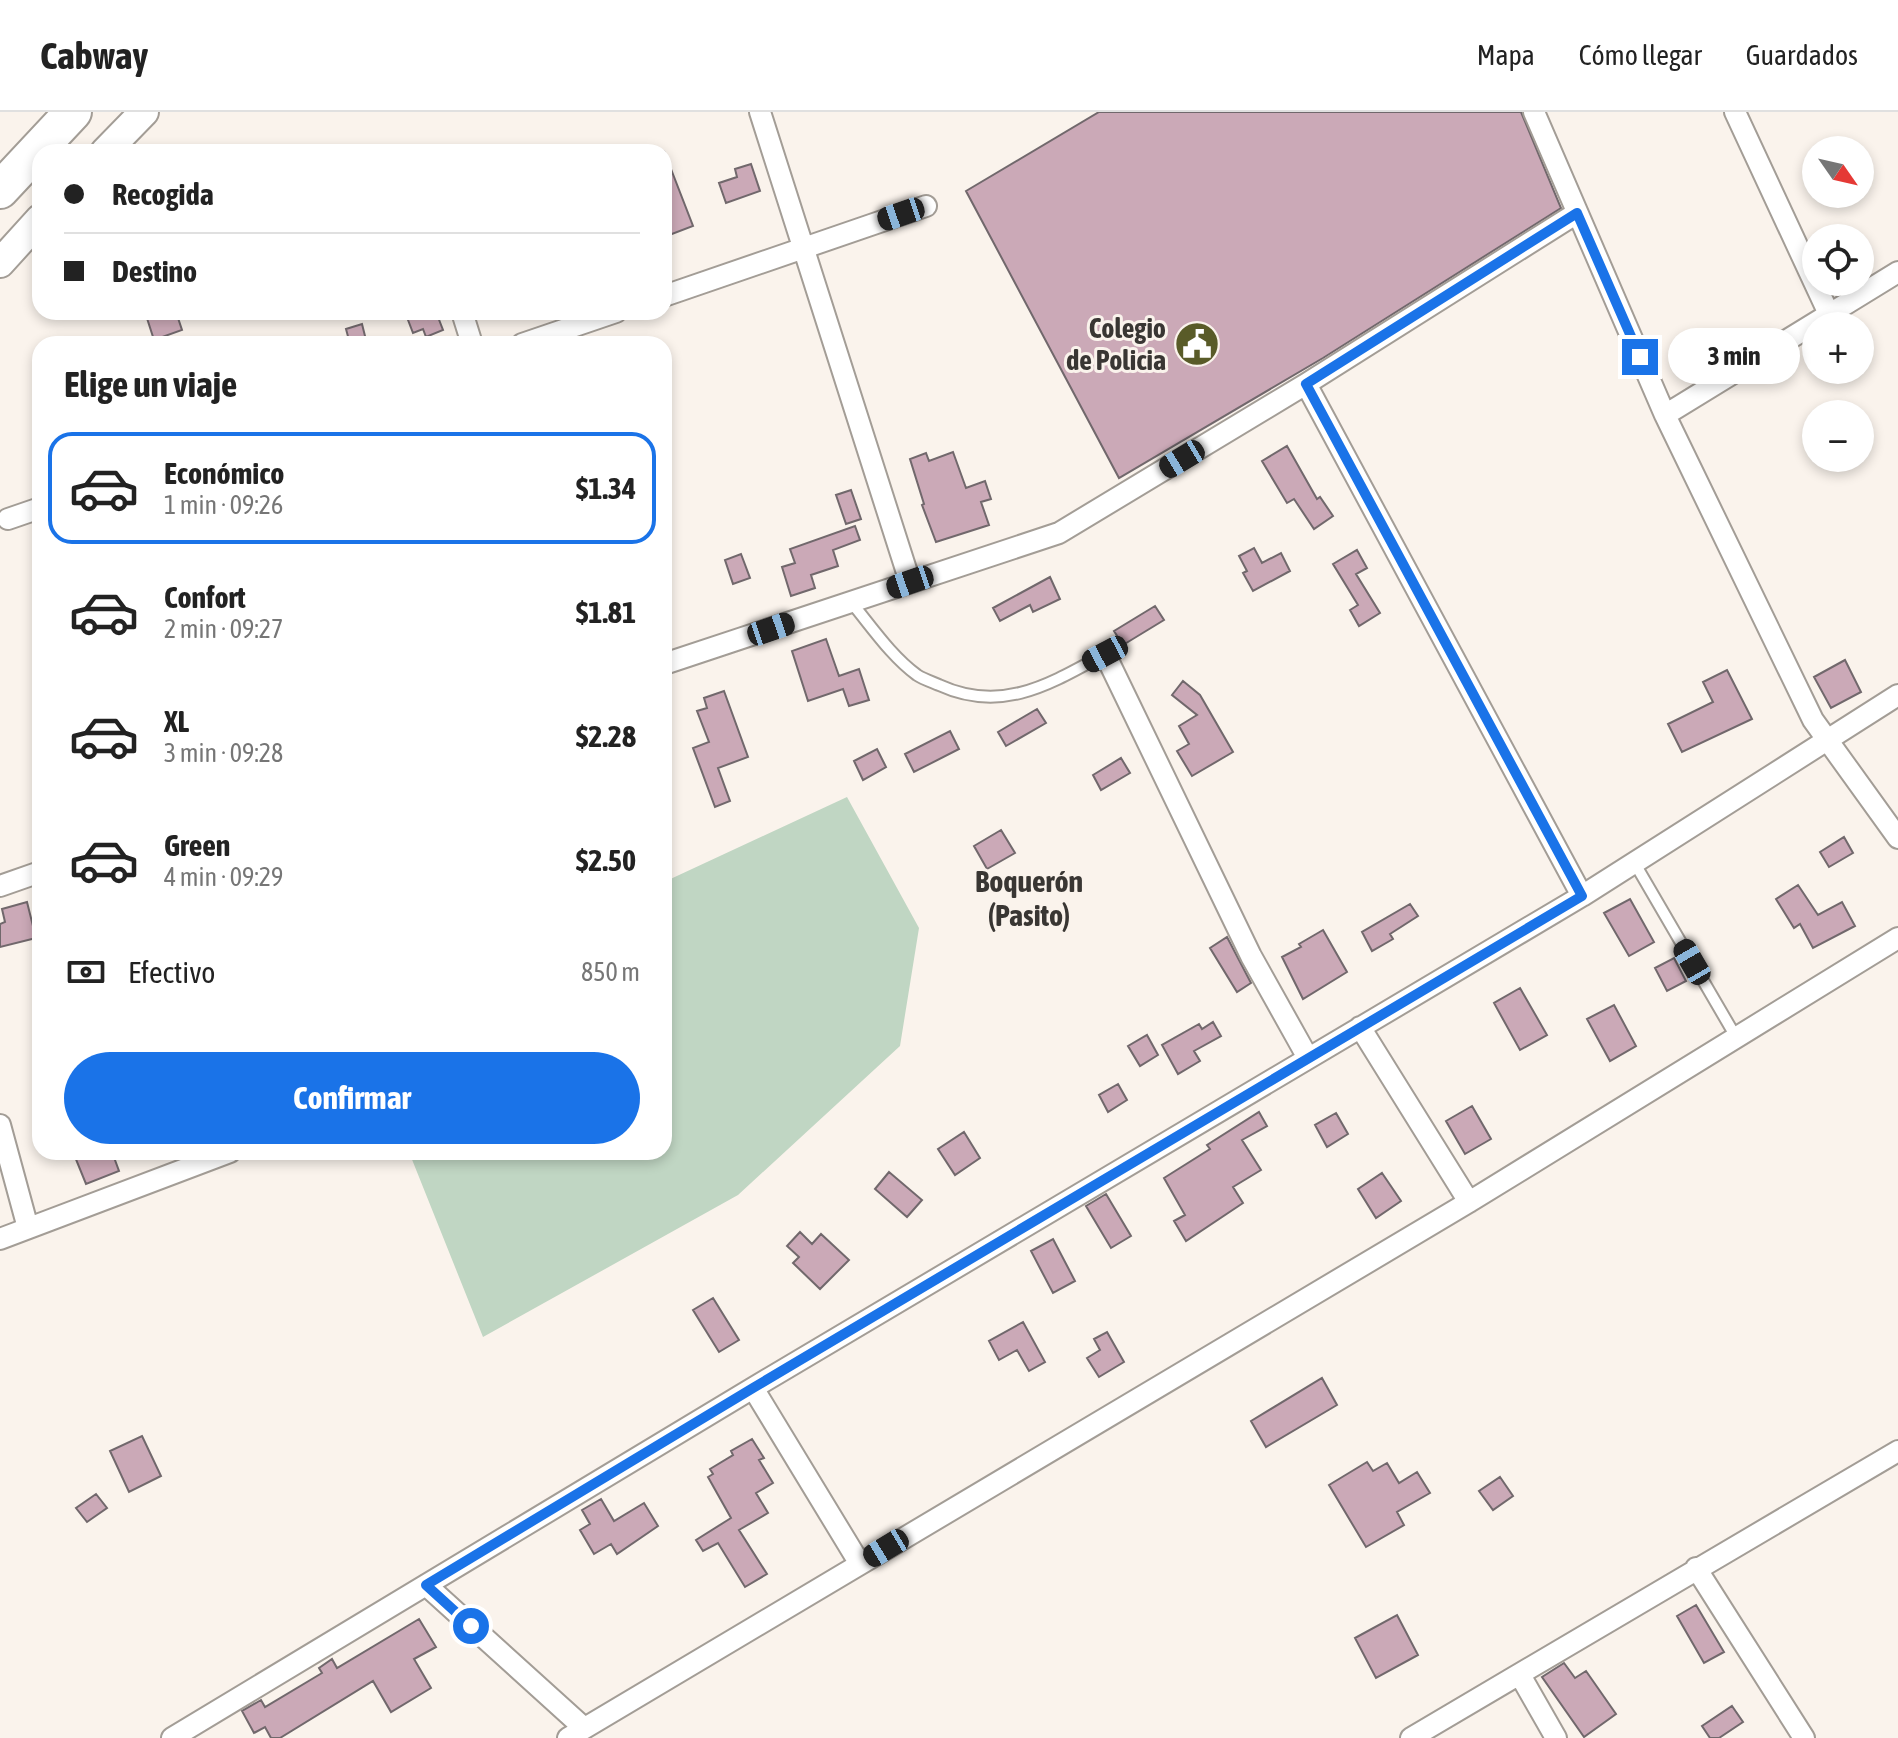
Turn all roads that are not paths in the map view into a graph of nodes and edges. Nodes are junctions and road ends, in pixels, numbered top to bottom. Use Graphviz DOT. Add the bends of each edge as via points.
graph roads {
  1 [pos="73,112"];
  2 [pos="144,112"];
  3 [pos="760,112"];
  4 [pos="1534,112"];
  5 [pos="1735,112"];
  6 [pos="43,144"];
  7 [pos="113,144"];
  8 [pos="32,156"];
  9 [pos="0,190"];
  10 [pos="926,206"];
  11 [pos="1577,213"];
  12 [pos="32,228"];
  13 [pos="802,248"];
  14 [pos="0,263"];
  15 [pos="1898,272"];
  16 [pos="672,293"];
  17 [pos="1828,312"];
  18 [pos="1832,312"];
  19 [pos="592,320"];
  20 [pos="1802,331"];
  21 [pos="546,336"];
  22 [pos="1306,384"];
  23 [pos="1665,415"];
  24 [pos="32,511"];
  25 [pos="8,519"];
  26 [pos="910,582"];
  27 [pos="851,602"];
  28 [pos="1105,654"];
  29 [pos="672,661"];
  30 [pos="1898,695"];
  31 [pos="1828,738"];
  32 [pos="1898,838"];
  33 [pos="1634,862"];
  34 [pos="32,875"];
  35 [pos="0,886"];
  36 [pos="1582,896"];
  37 [pos="1898,938"];
  38 [pos="1360,1027"];
  39 [pos="1736,1037"];
  40 [pos="1308,1058"];
  41 [pos="0,1125"];
  42 [pos="209,1160"];
  43 [pos="1469,1202"];
  44 [pos="28,1228"];
  45 [pos="0,1239"];
  46 [pos="753,1388"];
  47 [pos="1898,1451"];
  48 [pos="860,1564"];
  49 [pos="1696,1568"];
  50 [pos="426,1585"];
  51 [pos="1520,1675"];
  52 [pos="576,1733"];
  53 [pos="172,1738"];
  54 [pos="1411,1738"];
  55 [pos="1556,1738"];
  56 [pos="1804,1738"];
  1 -- 6 [label="highway"];
  2 -- 7 [label="street"];
  3 -- 13 [label="street"];
  4 -- 11 [label="street"];
  5 -- 17 [label="street"];
  8 -- 9 [label="highway"];
  10 -- 13 [label="street"];
  11 -- 22 [label="street"];
  11 -- 23 [label="street"];
  12 -- 14 [label="street"];
  13 -- 16 [label="street"];
  13 -- 26 [label="street"];
  15 -- 18 [label="street"];
  19 -- 21 [label="street"];
  20 -- 23 [label="street"];
  22 -- 26 [label="street" via="1059,533"];
  22 -- 36 [label="street"];
  23 -- 31 [label="street" via="1813,720"];
  24 -- 25 [label="street"];
  26 -- 27 [label="street"];
  27 -- 28 [label="lane" via="918,676 980,698 1017,696"];
  27 -- 29 [label="street"];
  28 -- 40 [label="street" via="1251,956"];
  30 -- 31 [label="street"];
  31 -- 32 [label="street"];
  31 -- 33 [label="street"];
  33 -- 36 [label="street"];
  33 -- 39 [label="lane"];
  34 -- 35 [label="street"];
  36 -- 38 [label="street"];
  37 -- 39 [label="street"];
  38 -- 40 [label="street"];
  38 -- 43 [label="street"];
  39 -- 43 [label="street"];
  40 -- 46 [label="street"];
  41 -- 44 [label="street"];
  42 -- 44 [label="street"];
  43 -- 48 [label="street"];
  44 -- 45 [label="street"];
  46 -- 48 [label="street"];
  46 -- 50 [label="street"];
  47 -- 49 [label="street"];
  48 -- 52 [label="street"];
  49 -- 51 [label="street"];
  49 -- 56 [label="street"];
  50 -- 52 [label="street"];
  50 -- 53 [label="street"];
  51 -- 54 [label="street"];
  51 -- 55 [label="street"];
}
